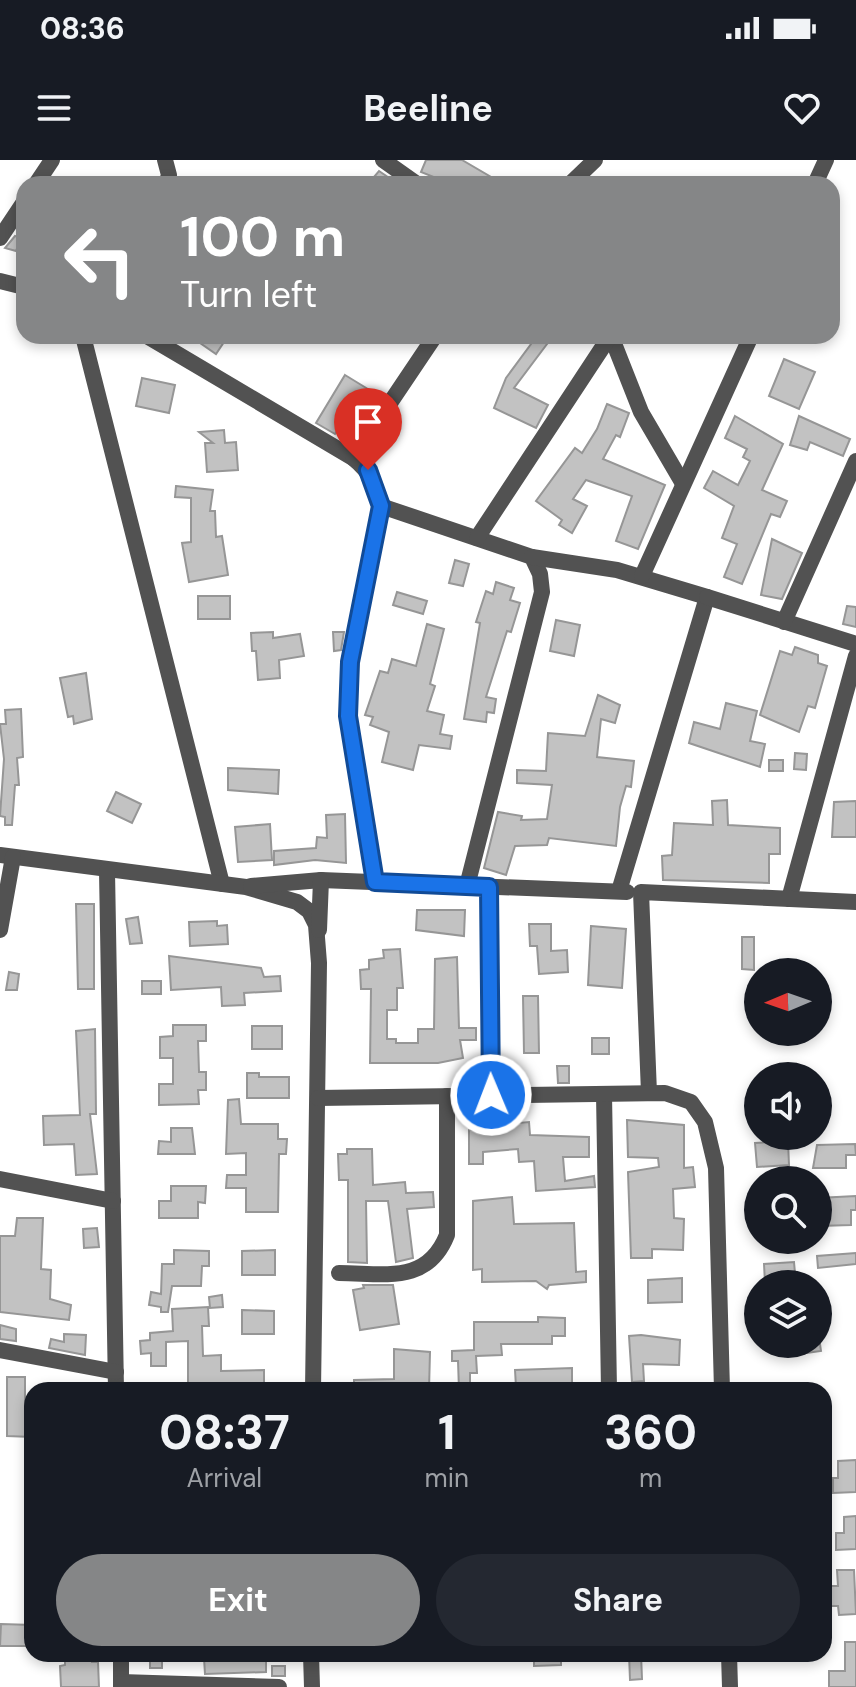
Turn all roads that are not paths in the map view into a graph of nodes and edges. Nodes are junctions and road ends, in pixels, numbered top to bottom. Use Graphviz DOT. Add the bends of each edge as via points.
graph roads {
  1 [pos="180,160"];
  2 [pos="383,160"];
  3 [pos="595,160"];
  4 [pos="167,173"];
  5 [pos="406,176"];
  6 [pos="578,176"];
  7 [pos="16,214"];
  8 [pos="0,238"];
  9 [pos="85,344"];
  10 [pos="161,344"];
  11 [pos="430,344"];
  12 [pos="606,344"];
  13 [pos="614,344"];
  14 [pos="747,344"];
  15 [pos="353,458"];
  16 [pos="856,461"];
  17 [pos="682,482"];
  18 [pos="381,506"];
  19 [pos="477,538"];
  20 [pos="532,557"];
  21 [pos="642,576"];
  22 [pos="707,597"];
  23 [pos="784,622"];
  24 [pos="856,644"];
  25 [pos="856,656"];
  26 [pos="7,856"];
  27 [pos="107,871"];
  28 [pos="321,880"];
  29 [pos="375,882"];
  30 [pos="222,884"];
  31 [pos="467,886"];
  32 [pos="246,887"];
  33 [pos="489,887"];
  34 [pos="619,891"];
  35 [pos="641,892"];
  36 [pos="789,899"];
  37 [pos="856,902"];
  38 [pos="0,930"];
  39 [pos="318,944"];
  40 [pos="649,1093"];
  41 [pos="604,1094"];
  42 [pos="491,1095"];
  43 [pos="447,1096"];
  44 [pos="318,1098"];
  45 [pos="0,1179"];
  46 [pos="113,1201"];
  47 [pos="339,1273"];
  48 [pos="0,1350"];
  49 [pos="116,1372"];
  50 [pos="116,1382"];
  51 [pos="313,1382"];
  52 [pos="609,1382"];
  53 [pos="722,1382"];
  54 [pos="121,1662"];
  55 [pos="311,1662"];
  56 [pos="729,1662"];
  57 [pos="121,1684"];
  58 [pos="279,1687"];
  59 [pos="312,1687"];
  60 [pos="730,1687"];
  1 -- 4 [label="street"];
  2 -- 5 [label="street"];
  3 -- 6 [label="street"];
  7 -- 8 [label="street"];
  9 -- 30 [label="street"];
  10 -- 15 [label="street"];
  11 -- 15 [label="street"];
  12 -- 19 [label="street"];
  13 -- 17 [label="street" via="641,412"];
  14 -- 17 [label="street"];
  15 -- 18 [label="street" via="368,470"];
  16 -- 23 [label="street"];
  17 -- 21 [label="street"];
  18 -- 19 [label="street"];
  18 -- 29 [label="street" via="348,690"];
  19 -- 20 [label="street"];
  20 -- 21 [label="street"];
  20 -- 31 [label="street" via="542,592"];
  21 -- 22 [label="street"];
  22 -- 23 [label="street"];
  22 -- 34 [label="street"];
  23 -- 24 [label="street"];
  25 -- 36 [label="street"];
  26 -- 27 [label="street"];
  26 -- 38 [label="street"];
  27 -- 30 [label="street"];
  27 -- 46 [label="street"];
  28 -- 29 [label="street"];
  28 -- 32 [label="street"];
  28 -- 39 [label="street"];
  29 -- 31 [label="street"];
  30 -- 32 [label="street"];
  31 -- 33 [label="street"];
  32 -- 39 [label="street" via="297,902 309,911"];
  33 -- 34 [label="street"];
  33 -- 42 [label="street"];
  34 -- 35 [label="street"];
  35 -- 36 [label="street"];
  35 -- 40 [label="street"];
  36 -- 37 [label="street"];
  39 -- 44 [label="street"];
  40 -- 41 [label="street"];
  40 -- 53 [label="street" via="691,1102 705,1122 716,1168"];
  41 -- 42 [label="street"];
  41 -- 52 [label="street"];
  42 -- 43 [label="street"];
  43 -- 44 [label="street"];
  43 -- 47 [label="street" via="447,1235 441,1251 411,1273"];
  44 -- 51 [label="street"];
  45 -- 46 [label="street"];
  46 -- 49 [label="street"];
  48 -- 49 [label="street"];
  49 -- 50 [label="street"];
  54 -- 57 [label="street"];
  55 -- 59 [label="street"];
  56 -- 60 [label="street"];
  57 -- 58 [label="street"];
}
